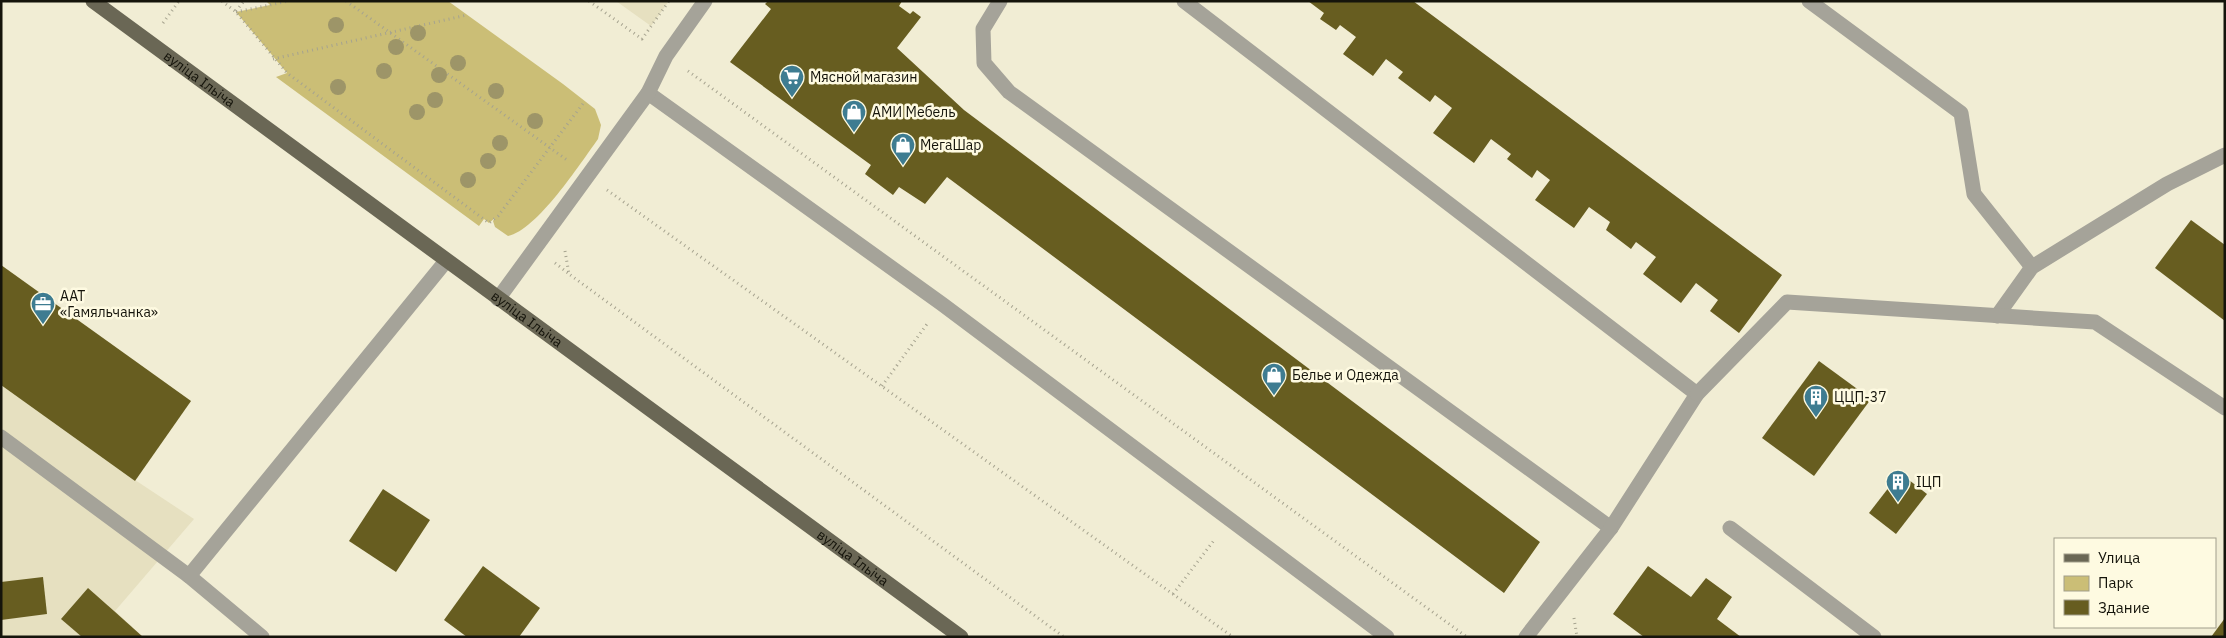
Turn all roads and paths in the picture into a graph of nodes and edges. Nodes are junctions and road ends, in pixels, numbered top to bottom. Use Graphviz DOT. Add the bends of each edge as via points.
graph roads {
  1 [pos="93,1"];
  2 [pos="222,1"];
  3 [pos="244,1"];
  4 [pos="289,1"];
  5 [pos="346,1"];
  6 [pos="589,1"];
  7 [pos="669,1"];
  8 [pos="705,1"];
  9 [pos="1000,1"];
  10 [pos="1184,1"];
  11 [pos="1809,1"];
  12 [pos="236,12"];
  13 [pos="467,15"];
  14 [pos="388,32"];
  15 [pos="642,39"];
  16 [pos="666,56"];
  17 [pos="273,59"];
  18 [pos="648,93"];
  19 [pos="585,101"];
  20 [pos="549,147"];
  21 [pos="2225,155"];
  22 [pos="570,162"];
  23 [pos="599,184"];
  24 [pos="564,248"];
  25 [pos="446,261"];
  26 [pos="2032,267"];
  27 [pos="498,299"];
  28 [pos="942,304"];
  29 [pos="1997,316"];
  30 [pos="882,386"];
  31 [pos="1697,394"];
  32 [pos="2225,408"];
  33 [pos="1,437"];
  34 [pos="1230,520"];
  35 [pos="1611,528"];
  36 [pos="1730,528"];
  37 [pos="189,576"];
  38 [pos="1173,594"];
  39 [pos="262,637"];
  40 [pos="961,637"];
  41 [pos="1064,637"];
  42 [pos="1233,637"];
  43 [pos="1386,637"];
  44 [pos="1467,637"];
  45 [pos="1526,637"];
  46 [pos="1874,637"];
  1 -- 25 [label="main road, вуліца Ільіча"];
  2 -- 12 [label="path"];
  3 -- 12 [label="path"];
  4 -- 12 [label="path"];
  5 -- 14 [label="path"];
  6 -- 15 [label="path"];
  7 -- 15 [label="path"];
  8 -- 16 [label="lane"];
  9 -- 35 [label="lane" via="984,29 984,63 1009,92"];
  10 -- 31 [label="lane"];
  11 -- 26 [label="lane" via="1961,113 1974,194"];
  12 -- 17 [label="path"];
  13 -- 14 [label="path"];
  14 -- 17 [label="path"];
  14 -- 20 [label="path"];
  15 -- 16 [label="path"];
  16 -- 18 [label="lane"];
  16 -- 44 [label="path"];
  17 -- 20 [label="path" via="287,73 489,223 498,216"];
  18 -- 27 [label="lane"];
  18 -- 28 [label="lane"];
  19 -- 20 [label="path"];
  20 -- 22 [label="path"];
  21 -- 26 [label="lane" via="2167,184"];
  23 -- 30 [label="path"];
  24 -- 41 [label="path" via="568,274"];
  25 -- 27 [label="main road, вуліца Ільіча"];
  25 -- 37 [label="lane"];
  26 -- 29 [label="lane"];
  27 -- 40 [label="main road, вуліца Ільіча"];
  28 -- 30 [label="path"];
  28 -- 34 [label="lane"];
  29 -- 31 [label="lane" via="1786,302"];
  29 -- 32 [label="lane" via="2095,322"];
  30 -- 38 [label="path"];
  31 -- 35 [label="lane"];
  33 -- 37 [label="lane"];
  34 -- 38 [label="path"];
  34 -- 43 [label="lane"];
  35 -- 45 [label="lane"];
  36 -- 46 [label="lane"];
  37 -- 39 [label="lane"];
  38 -- 42 [label="path"];
}
